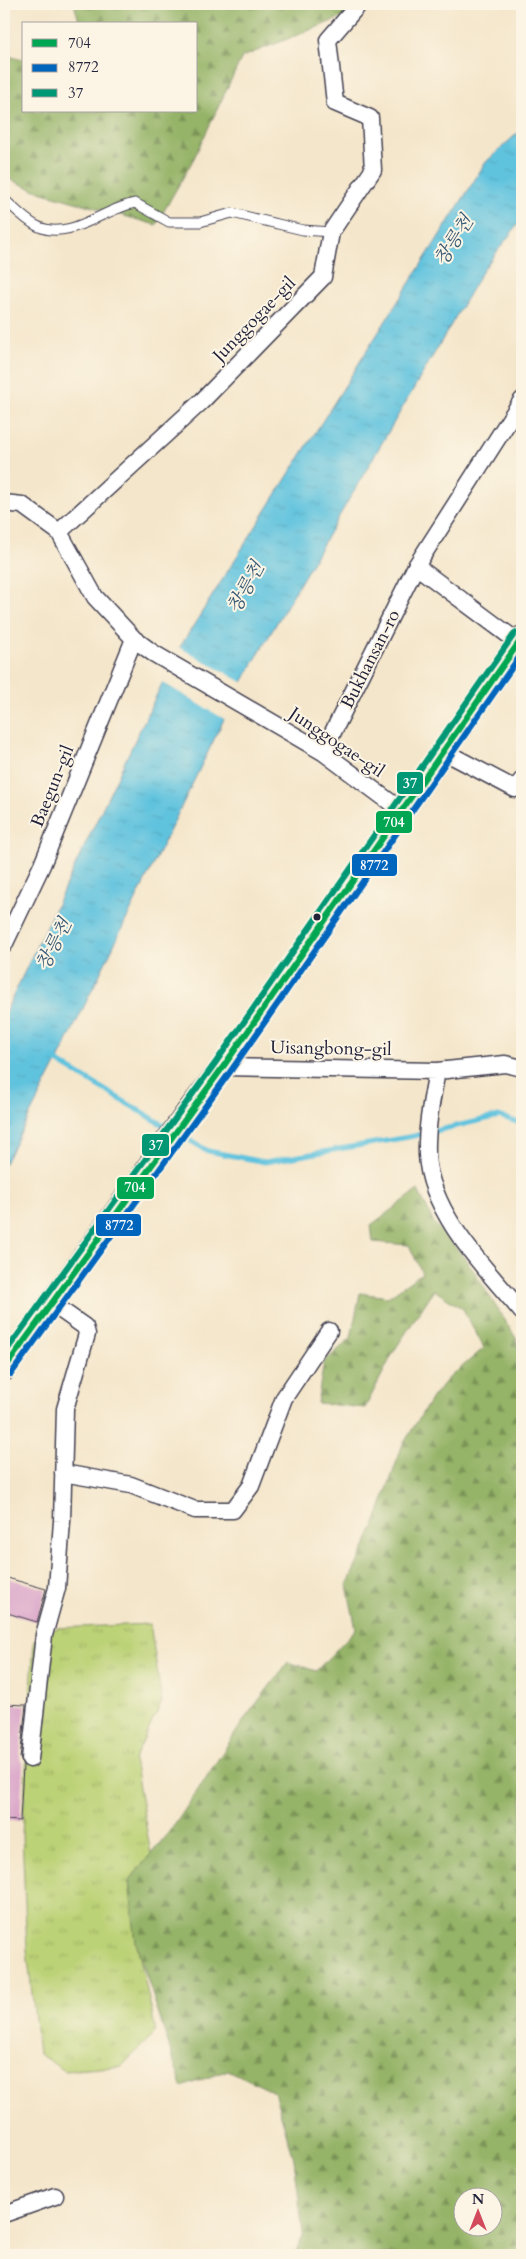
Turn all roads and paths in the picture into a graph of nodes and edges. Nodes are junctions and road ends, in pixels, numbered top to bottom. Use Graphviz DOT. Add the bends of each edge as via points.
graph roads {
  1 [pos="359,4"];
  2 [pos="4,199"];
  3 [pos="331,232"];
  4 [pos="522,400"];
  5 [pos="4,503"];
  6 [pos="59,532"];
  7 [pos="416,566"];
  8 [pos="134,640"];
  9 [pos="521,642"];
  10 [pos="443,751"];
  11 [pos="323,752"];
  12 [pos="522,780"];
  13 [pos="402,811"];
  14 [pos="4,945"];
  15 [pos="224,1067"];
  16 [pos="522,1068"];
  17 [pos="437,1071"];
  18 [pos="51,1302"];
  19 [pos="522,1312"];
  20 [pos="329,1331"];
  21 [pos="4,1369"];
  22 [pos="63,1473"];
  23 [pos="30,1760"];
  24 [pos="55,2196"];
  25 [pos="4,2214"];
  1 -- 3 [label="street, Junggogae-gil" via="328,40 335,103 370,118 373,170"];
  2 -- 3 [label="lane" via="35,225 49,231 66,230 122,205 135,203 169,222 200,222 232,213 303,230"];
  3 -- 6 [label="street, Junggogae-gil" via="323,277 202,401"];
  4 -- 7 [label="street, Bukhansan-ro"];
  5 -- 6 [label="street" via="22,505"];
  6 -- 8 [label="street" via="95,596"];
  7 -- 9 [label="street"];
  7 -- 11 [label="street, Bukhansan-ro"];
  8 -- 11 [label="street, Junggogae-gil"];
  8 -- 14 [label="street, Baegun-gil" via="42,864"];
  9 -- 10 [label="main road"];
  10 -- 12 [label="street" via="515,789"];
  10 -- 13 [label="main road"];
  11 -- 13 [label="street, Junggogae-gil"];
  13 -- 15 [label="main road"];
  15 -- 17 [label="street, Uisangbong-gil"];
  15 -- 18 [label="main road"];
  16 -- 17 [label="street, Uisangbong-gil" via="505,1064"];
  17 -- 19 [label="street" via="427,1155 432,1184 458,1237"];
  18 -- 21 [label="main road"];
  18 -- 22 [label="street" via="85,1327 87,1334 65,1409"];
  20 -- 22 [label="street" via="284,1398 251,1486 233,1510 195,1510 131,1485"];
  22 -- 23 [label="street" via="57,1588 44,1635"];
  24 -- 25 [label="street"];
}
